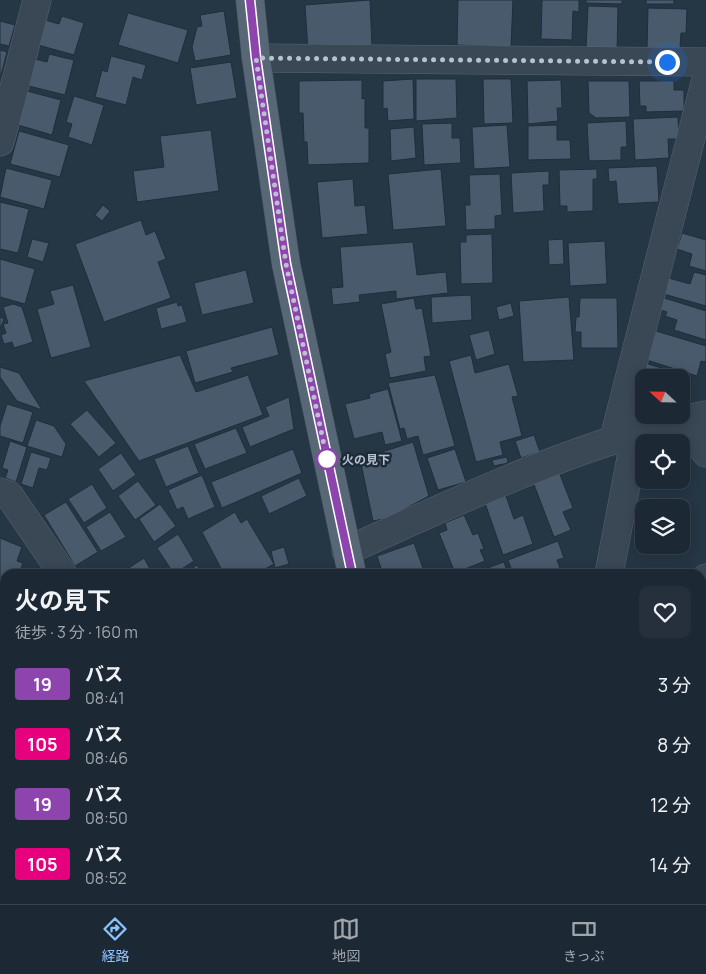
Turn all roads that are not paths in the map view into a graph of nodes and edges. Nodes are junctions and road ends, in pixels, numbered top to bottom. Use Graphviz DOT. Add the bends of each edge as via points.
graph roads {
  1 [pos="37,0"];
  2 [pos="250,0"];
  3 [pos="256,58"];
  4 [pos="706,62"];
  5 [pos="706,79"];
  6 [pos="0,142"];
  7 [pos="694,417"];
  8 [pos="625,435"];
  9 [pos="706,453"];
  10 [pos="0,492"];
  11 [pos="348,562"];
  12 [pos="60,569"];
  13 [pos="610,569"];
  1 -- 6 [label="street"];
  2 -- 3 [label="main road"];
  3 -- 4 [label="street"];
  3 -- 11 [label="main road" via="286,264"];
  5 -- 8 [label="street"];
  7 -- 8 [label="street"];
  7 -- 9 [label="street"];
  8 -- 11 [label="street" via="451,504"];
  8 -- 13 [label="street"];
  10 -- 12 [label="street" via="9,495"];
}
